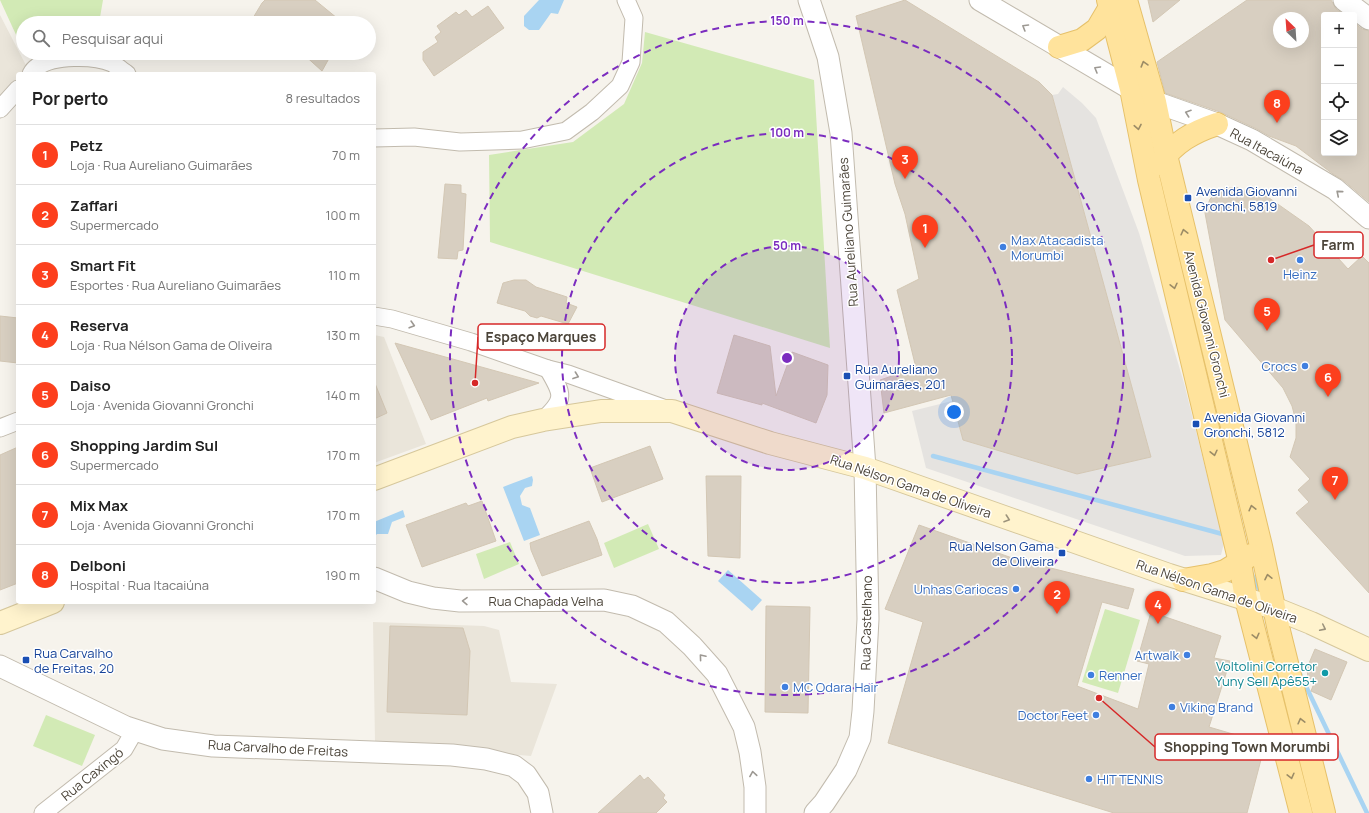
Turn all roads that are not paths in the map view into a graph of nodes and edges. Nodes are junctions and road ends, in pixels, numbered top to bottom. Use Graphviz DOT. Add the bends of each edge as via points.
graph roads {
  1 [pos="626,0"];
  2 [pos="809,0"];
  3 [pos="980,0"];
  4 [pos="1344,0"];
  5 [pos="1114,2"];
  6 [pos="1369,18"];
  7 [pos="1059,47"];
  8 [pos="54,60"];
  9 [pos="101,60"];
  10 [pos="33,72"];
  11 [pos="124,72"];
  12 [pos="1131,89"];
  13 [pos="16,95"];
  14 [pos="1155,102"];
  15 [pos="0,109"];
  16 [pos="1217,124"];
  17 [pos="376,138"];
  18 [pos="1166,155"];
  19 [pos="1149,180"];
  20 [pos="1369,218"];
  21 [pos="376,316"];
  22 [pos="548,369"];
  23 [pos="672,411"];
  24 [pos="543,420"];
  25 [pos="16,422"];
  26 [pos="0,428"];
  27 [pos="865,468"];
  28 [pos="376,478"];
  29 [pos="1261,546"];
  30 [pos="1240,563"];
  31 [pos="376,579"];
  32 [pos="1183,580"];
  33 [pos="1246,599"];
  34 [pos="48,604"];
  35 [pos="1274,608"];
  36 [pos="0,623"];
  37 [pos="1369,650"];
  38 [pos="0,666"];
  39 [pos="135,730"];
  40 [pos="43,813"];
  41 [pos="542,813"];
  42 [pos="755,813"];
  43 [pos="815,813"];
  44 [pos="1301,813"];
  45 [pos="1324,813"];
  1 -- 17 [label="street" via="634,18 631,62 620,86 592,112 566,131 522,140 460,142 414,137"];
  2 -- 27 [label="street, Rua Aureliano Guimarães" via="828,57 841,132"];
  7 -- 3 [label="street, Rua Itacaiúna, one-way"];
  4 -- 6 [label="street"];
  5 -- 7 [label="main road" via="1097,29 1082,40"];
  5 -- 12 [label="main road, Avenida Giovanni Gronchi"];
  14 -- 5 [label="main road, Avenida Giovanni Gronchi, one-way"];
  12 -- 7 [label="street, Rua Itacaiúna, one-way"];
  8 -- 10 [label="street" via="37,67"];
  9 -- 11 [label="street" via="112,63"];
  12 -- 14 [label="street, Rua Itacaiúna"];
  12 -- 19 [label="main road, Avenida Giovanni Gronchi, one-way"];
  13 -- 15 [label="street"];
  16 -- 14 [label="street, Rua Itacaiúna, one-way"];
  14 -- 18 [label="main road, Avenida Giovanni Gronchi"];
  16 -- 18 [label="main road" via="1197,131 1178,143"];
  20 -- 16 [label="street, Rua Itacaiúna, one-way" via="1335,189 1252,140"];
  18 -- 19 [label="main road"];
  29 -- 18 [label="main road, Avenida Giovanni Gronchi, one-way"];
  19 -- 30 [label="main road, Avenida Giovanni Gronchi, one-way"];
  21 -- 22 [label="street, one-way" via="471,342"];
  22 -- 23 [label="street, one-way"];
  22 -- 24 [label="street" via="559,387 560,401"];
  23 -- 24 [label="main road, Rua Nélson Gama de Oliveira" via="601,411"];
  23 -- 27 [label="main road, Rua Nélson Gama de Oliveira" via="770,443"];
  24 -- 28 [label="main road, Rua Nélson Gama de Oliveira" via="512,427"];
  25 -- 26 [label="street"];
  27 -- 32 [label="main road, Rua Nélson Gama de Oliveira, one-way"];
  27 -- 43 [label="street, Rua Castelhano" via="868,619 860,738 846,770"];
  29 -- 30 [label="main road"];
  35 -- 29 [label="main road, Avenida Giovanni Gronchi, one-way"];
  30 -- 32 [label="main road" via="1212,576"];
  30 -- 33 [label="main road, Avenida Giovanni Gronchi"];
  42 -- 31 [label="street, Rua Chapada Velha, one-way" via="755,787 744,727 717,674 666,622 632,606 604,600 460,601 408,592"];
  32 -- 33 [label="main road, Rua Nélson Gama de Oliveira"];
  33 -- 35 [label="main road, Rua Nélson Gama de Oliveira"];
  33 -- 44 [label="main road, Avenida Giovanni Gronchi, one-way"];
  34 -- 36 [label="main road"];
  35 -- 37 [label="main road, Rua Nélson Gama de Oliveira, one-way"];
  45 -- 35 [label="main road, Avenida Giovanni Gronchi, one-way"];
  38 -- 39 [label="street, Rua Carvalho de Freitas"];
  39 -- 40 [label="street, Rua Caxingó" via="124,749"];
  39 -- 41 [label="street, Rua Carvalho de Freitas" via="163,739 213,746 486,759 514,766 526,775 538,793"];
}
